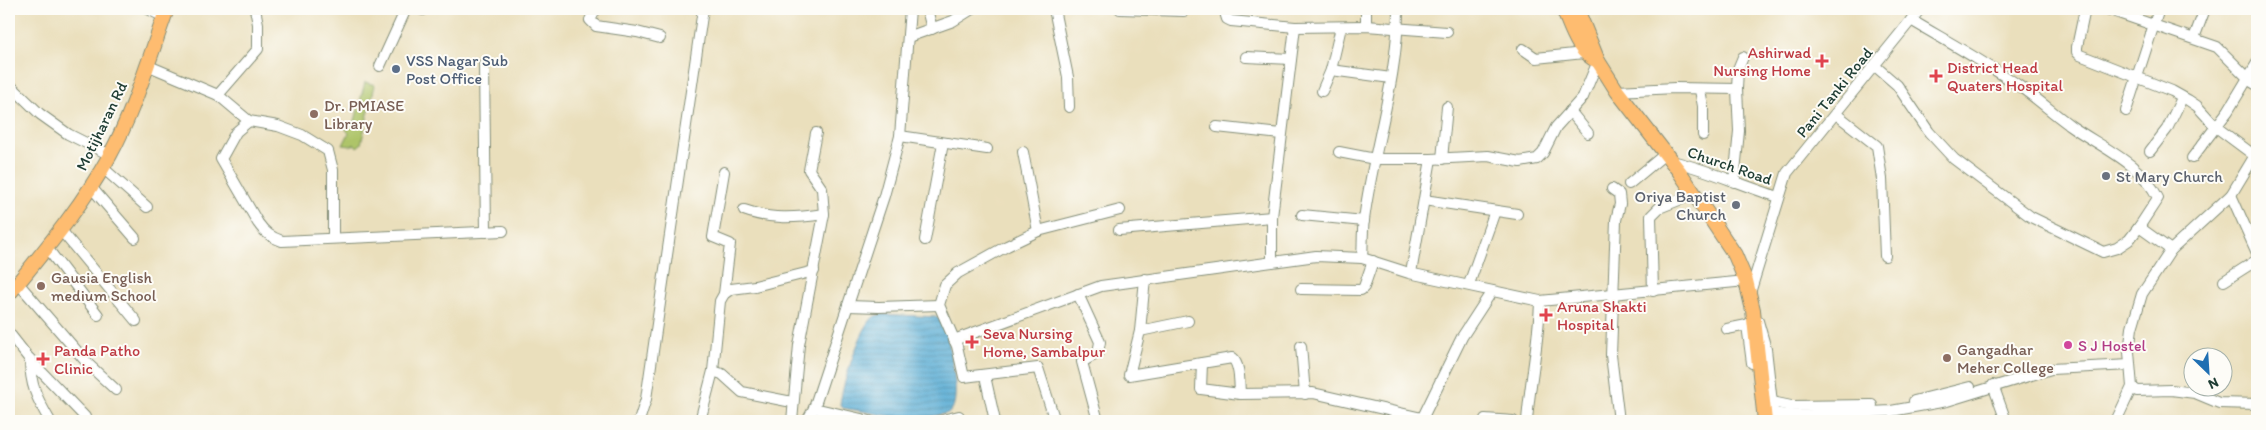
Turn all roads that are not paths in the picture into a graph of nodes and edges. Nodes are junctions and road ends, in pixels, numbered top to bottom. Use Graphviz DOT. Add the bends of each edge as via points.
graph roads {
  1 [pos="148,9"];
  2 [pos="255,9"];
  3 [pos="406,9"];
  4 [pos="596,9"];
  5 [pos="703,9"];
  6 [pos="910,9"];
  7 [pos="927,9"];
  8 [pos="972,9"];
  9 [pos="1054,9"];
  10 [pos="1120,9"];
  11 [pos="1224,9"];
  12 [pos="1366,9"];
  13 [pos="1398,9"];
  14 [pos="1563,9"];
  15 [pos="1570,9"];
  16 [pos="1577,9"];
  17 [pos="1920,9"];
  18 [pos="2085,9"];
  19 [pos="2107,9"];
  20 [pos="2159,9"];
  21 [pos="2205,9"];
  22 [pos="1184,11"];
  23 [pos="165,13"];
  24 [pos="1911,20"];
  25 [pos="2154,24"];
  26 [pos="1341,26"];
  27 [pos="1366,26"];
  28 [pos="1295,27"];
  29 [pos="1398,28"];
  30 [pos="932,30"];
  31 [pos="1447,32"];
  32 [pos="908,37"];
  33 [pos="660,38"];
  34 [pos="2194,38"];
  35 [pos="1523,49"];
  36 [pos="1584,53"];
  37 [pos="1246,57"];
  38 [pos="1743,57"];
  39 [pos="1291,59"];
  40 [pos="1598,61"];
  41 [pos="2257,63"];
  42 [pos="484,64"];
  43 [pos="149,66"];
  44 [pos="380,66"];
  45 [pos="1875,66"];
  46 [pos="1330,70"];
  47 [pos="1391,78"];
  48 [pos="2138,78"];
  49 [pos="2248,78"];
  50 [pos="9,84"];
  51 [pos="2257,85"];
  52 [pos="1737,89"];
  53 [pos="1700,90"];
  54 [pos="1322,91"];
  55 [pos="1616,91"];
  56 [pos="218,95"];
  57 [pos="2182,98"];
  58 [pos="1069,108"];
  59 [pos="1447,108"];
  60 [pos="1570,111"];
  61 [pos="2126,111"];
  62 [pos="1836,114"];
  63 [pos="249,120"];
  64 [pos="1217,127"];
  65 [pos="2216,128"];
  66 [pos="816,133"];
  67 [pos="1588,133"];
  68 [pos="1281,134"];
  69 [pos="1703,135"];
  70 [pos="900,136"];
  71 [pos="943,143"];
  72 [pos="986,149"];
  73 [pos="2150,151"];
  74 [pos="1023,152"];
  75 [pos="1339,152"];
  76 [pos="2256,154"];
  77 [pos="110,155"];
  78 [pos="1668,158"];
  79 [pos="2192,158"];
  80 [pos="1375,159"];
  81 [pos="1430,159"];
  82 [pos="1442,159"];
  83 [pos="102,167"];
  84 [pos="724,172"];
  85 [pos="1734,182"];
  86 [pos="1630,184"];
  87 [pos="91,187"];
  88 [pos="1612,189"];
  89 [pos="1694,194"];
  90 [pos="2231,195"];
  91 [pos="1779,197"];
  92 [pos="1424,200"];
  93 [pos="147,207"];
  94 [pos="744,210"];
  95 [pos="1120,210"];
  96 [pos="1495,211"];
  97 [pos="824,214"];
  98 [pos="1517,214"];
  99 [pos="1302,215"];
  100 [pos="1272,217"];
  101 [pos="1364,221"];
  102 [pos="2139,227"];
  103 [pos="60,229"];
  104 [pos="1118,230"];
  105 [pos="1038,231"];
  106 [pos="486,232"];
  107 [pos="503,232"];
  108 [pos="134,238"];
  109 [pos="333,238"];
  110 [pos="925,240"];
  111 [pos="47,248"];
  112 [pos="2171,250"];
  113 [pos="2257,253"];
  114 [pos="1885,256"];
  115 [pos="1368,260"];
  116 [pos="2257,260"];
  117 [pos="1272,261"];
  118 [pos="814,271"];
  119 [pos="1411,273"];
  120 [pos="1144,279"];
  121 [pos="1746,281"];
  122 [pos="2224,281"];
  123 [pos="1469,284"];
  124 [pos="13,288"];
  125 [pos="1301,289"];
  126 [pos="1492,291"];
  127 [pos="1653,291"];
  128 [pos="724,294"];
  129 [pos="1078,294"];
  130 [pos="1612,295"];
  131 [pos="1749,295"];
  132 [pos="1540,301"];
  133 [pos="939,305"];
  134 [pos="848,306"];
  135 [pos="98,315"];
  136 [pos="1188,320"];
  137 [pos="1752,320"];
  138 [pos="136,321"];
  139 [pos="1727,330"];
  140 [pos="1140,331"];
  141 [pos="9,333"];
  142 [pos="954,340"];
  143 [pos="1301,346"];
  144 [pos="30,359"];
  145 [pos="1202,363"];
  146 [pos="2130,365"];
  147 [pos="714,371"];
  148 [pos="985,376"];
  149 [pos="1993,385"];
  150 [pos="2132,387"];
  151 [pos="116,390"];
  152 [pos="1240,394"];
  153 [pos="1305,394"];
  154 [pos="792,402"];
  155 [pos="1772,402"];
  156 [pos="2257,404"];
  157 [pos="814,408"];
  158 [pos="959,416"];
  159 [pos="1864,416"];
  160 [pos="85,418"];
  161 [pos="1485,418"];
  162 [pos="1771,419"];
  163 [pos="1422,420"];
  164 [pos="50,421"];
  165 [pos="640,421"];
  166 [pos="700,421"];
  167 [pos="792,421"];
  168 [pos="807,421"];
  169 [pos="870,421"];
  170 [pos="938,421"];
  171 [pos="995,421"];
  172 [pos="1055,421"];
  173 [pos="1098,421"];
  174 [pos="1512,421"];
  175 [pos="1527,421"];
  176 [pos="1619,421"];
  177 [pos="1761,421"];
  178 [pos="2006,421"];
  179 [pos="2116,421"];
  1 -- 23 [label="street"];
  2 -- 56 [label="street" via="258,49"];
  3 -- 44 [label="street"];
  4 -- 33 [label="street" via="590,20 596,26"];
  5 -- 165 [label="street" via="646,399"];
  6 -- 32 [label="street"];
  7 -- 30 [label="street"];
  8 -- 30 [label="street"];
  9 -- 58 [label="street" via="1068,77"];
  10 -- 22 [label="street"];
  11 -- 28 [label="street" via="1226,19 1231,21"];
  12 -- 27 [label="street"];
  13 -- 29 [label="street"];
  14 -- 36 [label="main road"];
  15 -- 40 [label="main road" via="1590,53"];
  16 -- 40 [label="main road"];
  17 -- 24 [label="street, Pani Tanki Road"];
  18 -- 48 [label="street" via="2077,52"];
  19 -- 25 [label="street"];
  20 -- 25 [label="street"];
  21 -- 34 [label="street"];
  23 -- 43 [label="main road, Motijharan Rd"];
  24 -- 45 [label="street, Pani Tanki Road"];
  24 -- 102 [label="street" via="2022,88 2139,173 2158,198"];
  25 -- 34 [label="street"];
  25 -- 48 [label="street"];
  26 -- 27 [label="street"];
  26 -- 28 [label="street"];
  26 -- 46 [label="street"];
  27 -- 29 [label="street"];
  28 -- 39 [label="street"];
  29 -- 31 [label="street"];
  29 -- 47 [label="street"];
  30 -- 32 [label="street"];
  32 -- 70 [label="street"];
  34 -- 49 [label="street" via="2217,47"];
  35 -- 36 [label="street" via="1536,58"];
  36 -- 40 [label="main road"];
  37 -- 39 [label="street"];
  38 -- 52 [label="street" via="1738,69"];
  39 -- 68 [label="street"];
  40 -- 55 [label="main road"];
  40 -- 60 [label="street" via="1583,97"];
  41 -- 49 [label="street"];
  42 -- 106 [label="street"];
  43 -- 56 [label="street"];
  43 -- 77 [label="main road, Motijharan Rd"];
  45 -- 62 [label="street, Pani Tanki Road"];
  45 -- 102 [label="street" via="1897,85 1929,132 1954,159 2031,217 2103,252 2129,240"];
  46 -- 47 [label="street"];
  46 -- 54 [label="street"];
  47 -- 80 [label="street"];
  48 -- 57 [label="street"];
  48 -- 61 [label="street"];
  49 -- 51 [label="street"];
  49 -- 65 [label="street"];
  50 -- 77 [label="street" via="40,114 68,134"];
  52 -- 53 [label="street"];
  52 -- 85 [label="street"];
  53 -- 55 [label="street"];
  53 -- 69 [label="street"];
  55 -- 78 [label="main road"];
  56 -- 63 [label="street"];
  57 -- 65 [label="street" via="2197,106"];
  57 -- 73 [label="street" via="2167,130"];
  59 -- 82 [label="street"];
  60 -- 67 [label="street"];
  60 -- 82 [label="street" via="1537,159 1520,162 1488,156"];
  62 -- 91 [label="street, Pani Tanki Road" via="1787,173"];
  62 -- 114 [label="street" via="1877,146 1882,179"];
  63 -- 109 [label="street" via="302,135 328,150 333,170"];
  63 -- 109 [label="street" via="236,132 221,159 265,232 282,241"];
  64 -- 68 [label="street"];
  65 -- 76 [label="street"];
  65 -- 79 [label="street"];
  66 -- 97 [label="street" via="809,170 822,189"];
  68 -- 100 [label="street"];
  70 -- 71 [label="street"];
  70 -- 134 [label="street"];
  71 -- 72 [label="street"];
  71 -- 110 [label="street"];
  74 -- 105 [label="street"];
  75 -- 80 [label="street"];
  76 -- 90 [label="street"];
  77 -- 83 [label="main road, Motijharan Rd"];
  78 -- 85 [label="street, Church Road"];
  78 -- 86 [label="street"];
  78 -- 89 [label="main road"];
  80 -- 81 [label="street"];
  80 -- 101 [label="street"];
  81 -- 82 [label="street"];
  81 -- 92 [label="street"];
  83 -- 87 [label="main road, Motijharan Rd"];
  83 -- 93 [label="street"];
  84 -- 128 [label="street" via="713,237 730,244"];
  85 -- 91 [label="street, Church Road"];
  87 -- 103 [label="main road, Motijharan Rd"];
  87 -- 108 [label="street"];
  88 -- 130 [label="street" via="1619,194 1620,204 1616,220"];
  89 -- 121 [label="main road" via="1726,240"];
  89 -- 127 [label="street" via="1659,208 1652,216"];
  90 -- 112 [label="street"];
  90 -- 113 [label="street"];
  91 -- 131 [label="street, Pani Tanki Road"];
  92 -- 96 [label="street"];
  92 -- 119 [label="street"];
  94 -- 97 [label="street" via="790,219"];
  95 -- 105 [label="street"];
  96 -- 98 [label="street"];
  96 -- 123 [label="street"];
  97 -- 118 [label="street"];
  99 -- 101 [label="street"];
  100 -- 104 [label="street"];
  100 -- 117 [label="street"];
  101 -- 115 [label="street"];
  102 -- 112 [label="street"];
  103 -- 111 [label="main road, Motijharan Rd"];
  103 -- 138 [label="street"];
  105 -- 133 [label="street" via="958,273 945,285"];
  106 -- 107 [label="street"];
  106 -- 109 [label="street"];
  111 -- 124 [label="main road, Motijharan Rd"];
  111 -- 135 [label="street"];
  112 -- 146 [label="street" via="2142,294 2132,328"];
  115 -- 117 [label="street" via="1316,256"];
  115 -- 119 [label="street"];
  115 -- 125 [label="street" via="1361,290"];
  116 -- 122 [label="street"];
  117 -- 120 [label="street"];
  118 -- 128 [label="street" via="730,289"];
  118 -- 154 [label="street"];
  119 -- 123 [label="street"];
  120 -- 129 [label="street" via="1101,286"];
  120 -- 140 [label="street"];
  121 -- 127 [label="street"];
  121 -- 131 [label="main road"];
  123 -- 126 [label="street"];
  124 -- 151 [label="street"];
  126 -- 132 [label="street"];
  126 -- 163 [label="street" via="1462,337"];
  127 -- 130 [label="street"];
  128 -- 147 [label="street" via="720,301"];
  129 -- 142 [label="street"];
  129 -- 173 [label="street" via="1100,342 1098,353 1082,362"];
  130 -- 132 [label="street"];
  130 -- 176 [label="street" via="1611,356"];
  131 -- 137 [label="main road"];
  132 -- 175 [label="street"];
  133 -- 134 [label="street"];
  133 -- 142 [label="street"];
  134 -- 157 [label="street"];
  136 -- 140 [label="street"];
  137 -- 139 [label="street"];
  137 -- 155 [label="street" via="1761,327"];
  137 -- 162 [label="main road"];
  137 -- 177 [label="street"];
  140 -- 145 [label="street" via="1129,375"];
  141 -- 144 [label="street"];
  142 -- 148 [label="street" via="964,376"];
  143 -- 153 [label="street"];
  144 -- 160 [label="street"];
  144 -- 164 [label="street" via="30,379"];
  145 -- 152 [label="street" via="1201,389"];
  145 -- 152 [label="street" via="1232,358 1236,361"];
  146 -- 149 [label="street" via="2051,369"];
  146 -- 150 [label="street"];
  147 -- 154 [label="street" via="742,392"];
  147 -- 166 [label="street"];
  148 -- 171 [label="street"];
  148 -- 172 [label="street" via="1038,368"];
  149 -- 155 [label="street" via="1885,405 1791,406"];
  149 -- 159 [label="street" via="1919,406"];
  149 -- 178 [label="street"];
  150 -- 156 [label="street" via="2137,391 2195,393 2219,403"];
  150 -- 179 [label="street"];
  152 -- 153 [label="street"];
  153 -- 163 [label="street" via="1313,393"];
  154 -- 167 [label="street"];
  155 -- 162 [label="street"];
  157 -- 168 [label="street"];
  157 -- 169 [label="street"];
  158 -- 170 [label="street"];
  159 -- 162 [label="street"];
  161 -- 174 [label="street"];
}
